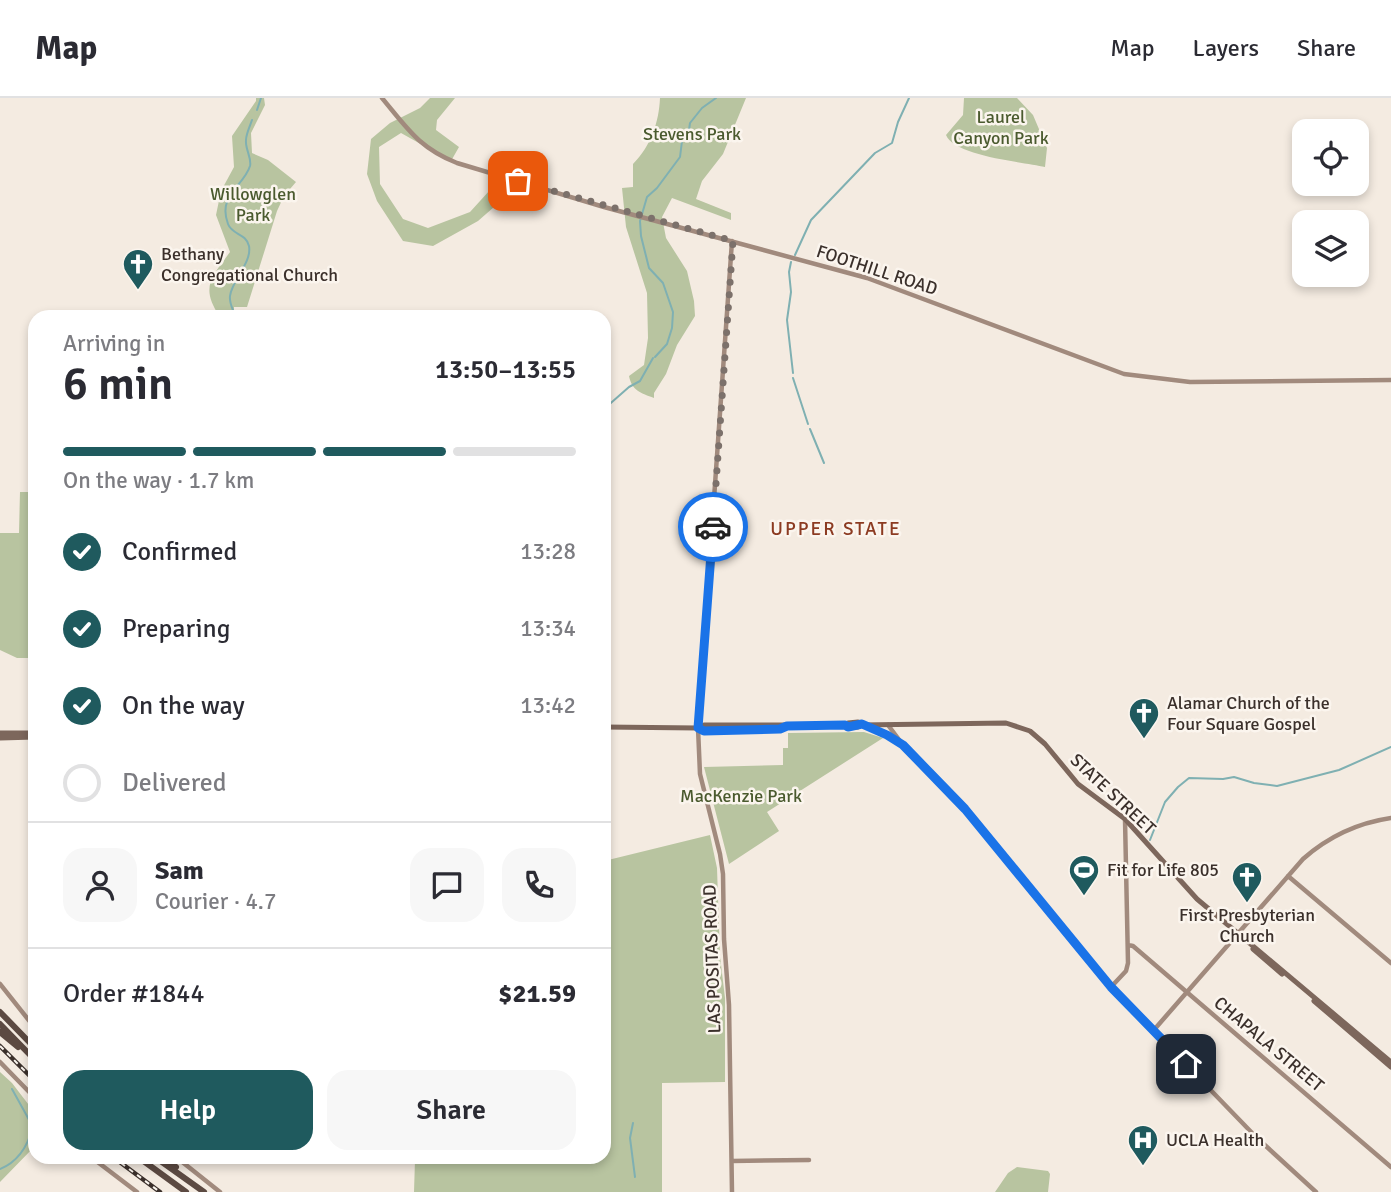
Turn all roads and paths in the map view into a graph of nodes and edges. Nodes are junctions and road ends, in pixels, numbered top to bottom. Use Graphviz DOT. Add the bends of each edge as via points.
graph roads {
  1 [pos="382,98"];
  2 [pos="733,241"];
  3 [pos="1391,380"];
  4 [pos="861,725"];
  5 [pos="887,725"];
  6 [pos="901,725"];
  7 [pos="611,727"];
  8 [pos="698,728"];
  9 [pos="28,735"];
  10 [pos="0,736"];
  11 [pos="899,737"];
  12 [pos="903,745"];
  13 [pos="1391,818"];
  14 [pos="1125,819"];
  15 [pos="1289,876"];
  16 [pos="1239,935"];
  17 [pos="1128,945"];
  18 [pos="1391,963"];
  19 [pos="0,984"];
  20 [pos="1111,987"];
  21 [pos="1187,992"];
  22 [pos="0,1012"];
  23 [pos="28,1019"];
  24 [pos="0,1024"];
  25 [pos="1153,1031"];
  26 [pos="0,1032"];
  27 [pos="20,1033"];
  28 [pos="28,1038"];
  29 [pos="28,1041"];
  30 [pos="28,1053"];
  31 [pos="28,1053"];
  32 [pos="0,1062"];
  33 [pos="1391,1062"];
  34 [pos="1391,1067"];
  35 [pos="28,1091"];
  36 [pos="808,1160"];
  37 [pos="732,1161"];
  38 [pos="100,1164"];
  39 [pos="148,1164"];
  40 [pos="165,1164"];
  41 [pos="171,1164"];
  42 [pos="185,1164"];
  43 [pos="1391,1167"];
  44 [pos="186,1179"];
  45 [pos="137,1192"];
  46 [pos="186,1192"];
  47 [pos="204,1192"];
  48 [pos="220,1192"];
  49 [pos="732,1192"];
  50 [pos="1316,1192"];
  1 -- 2 [label="street, FOOTHILL ROAD" via="409,133 442,157"];
  2 -- 3 [label="street, FOOTHILL ROAD" via="867,278 1124,374 1189,382"];
  2 -- 8 [label="street, LAS POSITAS ROAD"];
  4 -- 5 [label="main road, STATE STREET"];
  4 -- 8 [label="main road, STATE STREET"];
  4 -- 12 [label="street"];
  5 -- 6 [label="main road, STATE STREET"];
  5 -- 11 [label="street"];
  6 -- 11 [label="street"];
  6 -- 14 [label="main road, STATE STREET" via="1006,723 1026,729 1045,744 1078,784"];
  7 -- 8 [label="main road, STATE STREET"];
  8 -- 37 [label="street, LAS POSITAS ROAD" via="700,774 723,874"];
  9 -- 10 [label="main road"];
  11 -- 12 [label="street"];
  12 -- 20 [label="street" via="965,809"];
  13 -- 15 [label="street" via="1334,836"];
  14 -- 16 [label="main road, STATE STREET" via="1178,881"];
  14 -- 17 [label="street"];
  15 -- 16 [label="street"];
  15 -- 18 [label="street"];
  16 -- 21 [label="street"];
  16 -- 33 [label="main road, STATE STREET"];
  16 -- 34 [label="main road, STATE STREET"];
  17 -- 20 [label="street" via="1127,967"];
  17 -- 21 [label="street, CHAPALA STREET"];
  19 -- 23 [label="street"];
  20 -- 25 [label="street"];
  21 -- 25 [label="street"];
  21 -- 43 [label="street, CHAPALA STREET"];
  22 -- 27 [label="highway"];
  24 -- 30 [label="highway"];
  25 -- 50 [label="street"];
  26 -- 31 [label="highway"];
  27 -- 28 [label="highway"];
  27 -- 29 [label="highway"];
  32 -- 35 [label="street"];
  36 -- 37 [label="street"];
  37 -- 49 [label="street, LAS POSITAS ROAD"];
  38 -- 45 [label="street"];
  39 -- 46 [label="highway"];
  40 -- 44 [label="highway"];
  41 -- 44 [label="highway"];
  42 -- 48 [label="street"];
  44 -- 47 [label="highway"];
}
